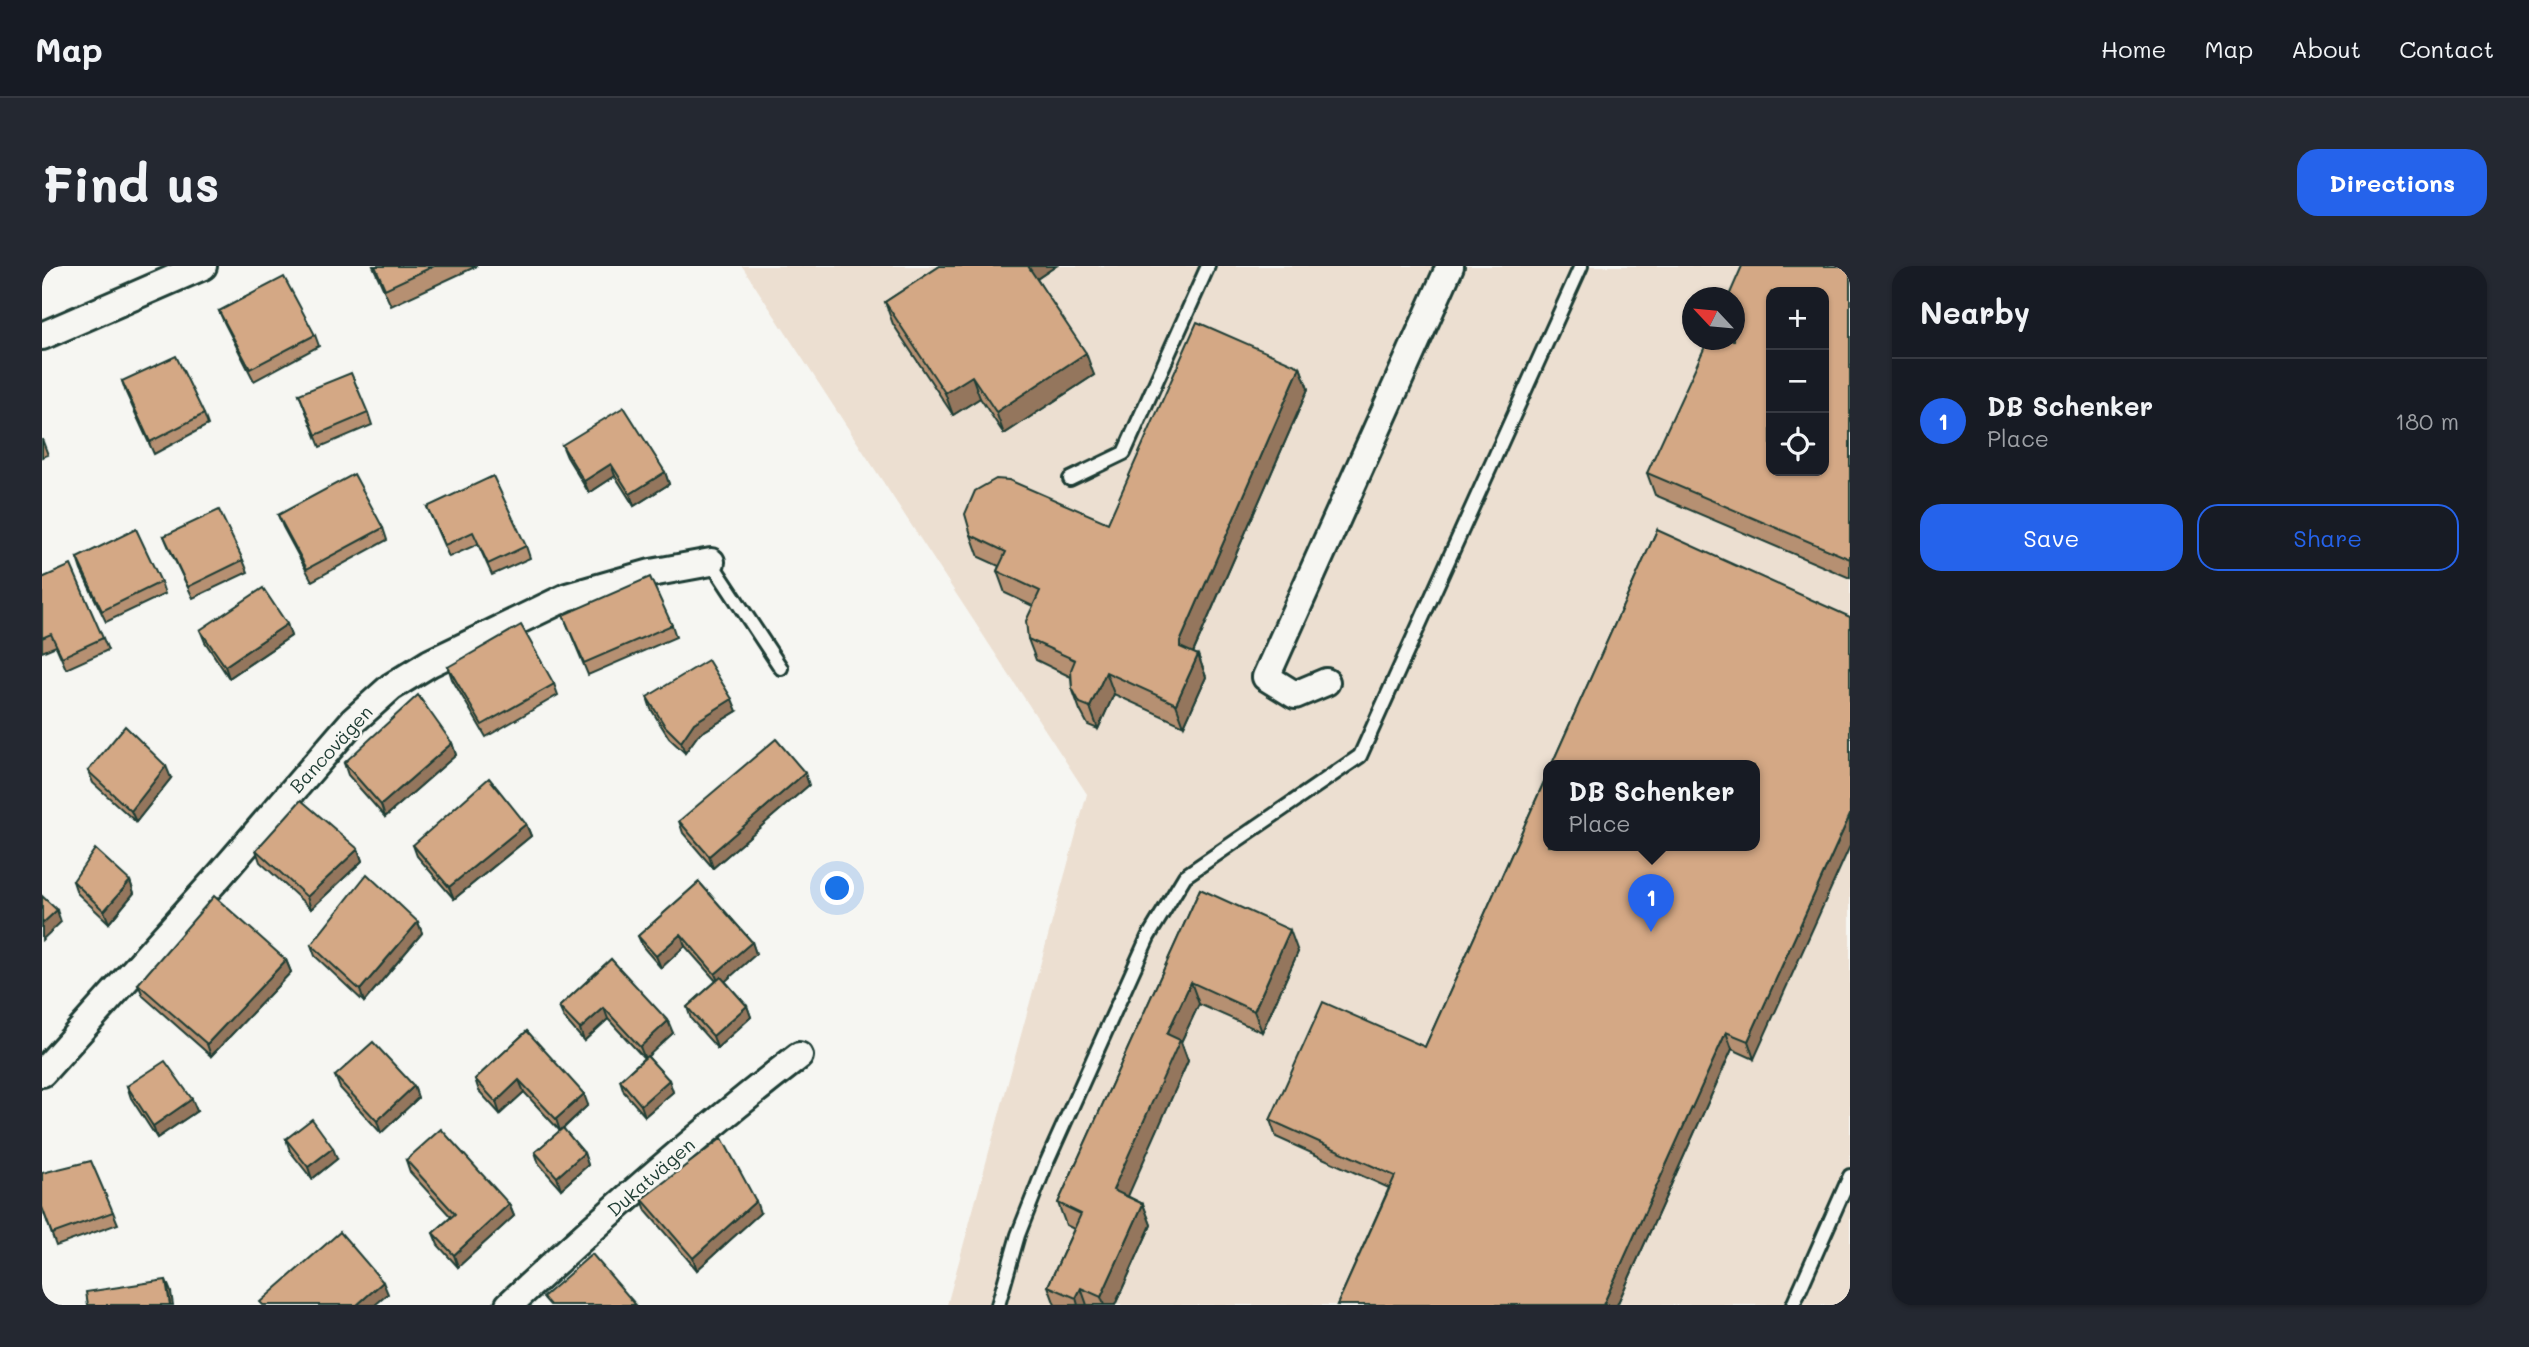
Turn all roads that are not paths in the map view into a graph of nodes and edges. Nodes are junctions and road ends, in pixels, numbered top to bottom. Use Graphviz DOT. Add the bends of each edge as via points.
graph roads {
  1 [pos="204,266"];
  2 [pos="1208,266"];
  3 [pos="1450,266"];
  4 [pos="1581,266"];
  5 [pos="42,336"];
  6 [pos="1070,479"];
  7 [pos="711,562"];
  8 [pos="780,668"];
  9 [pos="1326,682"];
  10 [pos="799,1056"];
  11 [pos="42,1073"];
  12 [pos="1850,1176"];
  13 [pos="509,1305"];
  14 [pos="998,1305"];
  15 [pos="1793,1305"];
  1 -- 5 [label="street"];
  2 -- 6 [label="lane" via="1124,453"];
  3 -- 9 [label="street" via="1266,677 1295,695"];
  4 -- 14 [label="lane" via="1360,755 1185,876 1148,937 1045,1164"];
  7 -- 8 [label="lane"];
  7 -- 11 [label="street, Bancovägen" via="567,597 430,663 391,687 353,721"];
  10 -- 13 [label="street, Dukatvägen" via="725,1114"];
  12 -- 15 [label="lane"];
}
